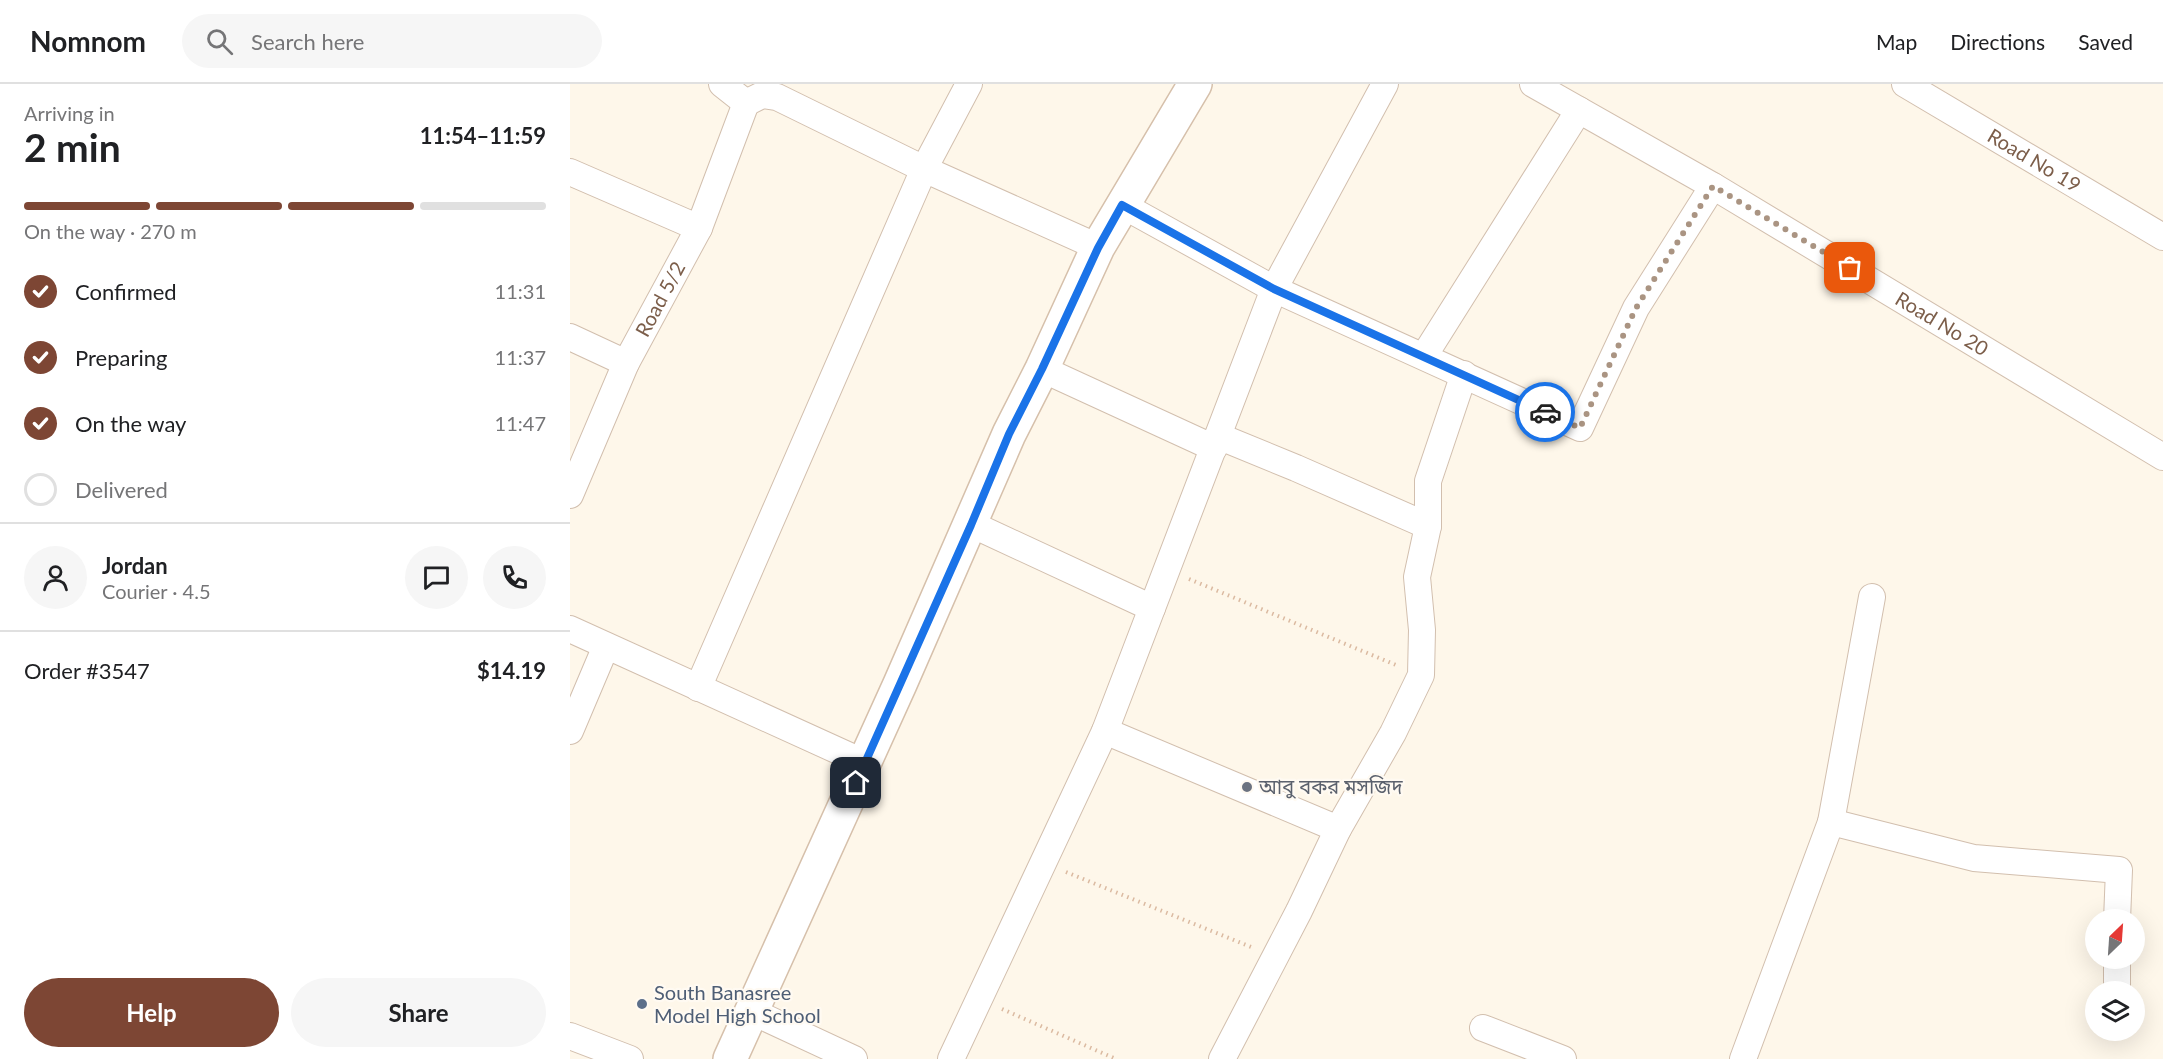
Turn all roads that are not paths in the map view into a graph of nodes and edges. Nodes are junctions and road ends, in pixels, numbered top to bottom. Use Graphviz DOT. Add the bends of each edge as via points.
graph roads {
  1 [pos="722,84"];
  2 [pos="969,84"];
  3 [pos="1194,84"];
  4 [pos="1385,84"];
  5 [pos="1533,84"];
  6 [pos="1905,84"];
  7 [pos="746,103"];
  8 [pos="1579,110"];
  9 [pos="924,169"];
  10 [pos="570,172"];
  11 [pos="1713,186"];
  12 [pos="1122,205"];
  13 [pos="699,228"];
  14 [pos="2163,237"];
  15 [pos="1098,248"];
  16 [pos="1274,289"];
  17 [pos="570,337"];
  18 [pos="1424,356"];
  19 [pos="626,363"];
  20 [pos="1042,369"];
  21 [pos="1464,374"];
  22 [pos="1216,442"];
  23 [pos="2163,457"];
  24 [pos="570,495"];
  25 [pos="971,525"];
  26 [pos="1428,526"];
  27 [pos="1872,597"];
  28 [pos="1152,608"];
  29 [pos="570,629"];
  30 [pos="606,646"];
  31 [pos="698,687"];
  32 [pos="570,731"];
  33 [pos="1105,731"];
  34 [pos="865,763"];
  35 [pos="1831,822"];
  36 [pos="1338,829"];
  37 [pos="2117,909"];
  38 [pos="753,1012"];
  39 [pos="1483,1028"];
  40 [pos="570,1036"];
  41 [pos="630,1059"];
  42 [pos="730,1059"];
  43 [pos="854,1059"];
  44 [pos="951,1059"];
  45 [pos="1222,1059"];
  46 [pos="1563,1059"];
  47 [pos="1743,1059"];
  1 -- 7 [label="street"];
  2 -- 9 [label="street"];
  3 -- 12 [label="street"];
  4 -- 16 [label="street"];
  5 -- 8 [label="street, Road No 20"];
  6 -- 14 [label="street, Road No 19"];
  7 -- 9 [label="street" via="762,94 777,97"];
  7 -- 13 [label="street, Road 5/2"];
  8 -- 11 [label="street, Road No 20"];
  8 -- 18 [label="street"];
  9 -- 15 [label="street"];
  9 -- 31 [label="street"];
  10 -- 13 [label="street"];
  11 -- 21 [label="street" via="1636,308 1580,428"];
  11 -- 23 [label="street, Road No 20"];
  12 -- 15 [label="street"];
  12 -- 16 [label="street"];
  13 -- 19 [label="street, Road 5/2"];
  15 -- 20 [label="street"];
  16 -- 18 [label="street"];
  16 -- 22 [label="street"];
  17 -- 19 [label="street"];
  18 -- 21 [label="street"];
  19 -- 24 [label="street, Road 5/2"];
  20 -- 22 [label="street"];
  20 -- 25 [label="street" via="1009,434"];
  21 -- 26 [label="street" via="1428,481"];
  22 -- 26 [label="street" via="1296,468"];
  22 -- 28 [label="street"];
  25 -- 28 [label="street"];
  25 -- 34 [label="street"];
  26 -- 36 [label="street" via="1417,577 1421,675"];
  27 -- 35 [label="street"];
  28 -- 33 [label="street"];
  29 -- 30 [label="street"];
  30 -- 31 [label="street"];
  30 -- 32 [label="street"];
  31 -- 34 [label="street"];
  33 -- 36 [label="street"];
  33 -- 44 [label="street"];
  34 -- 38 [label="street"];
  35 -- 37 [label="street" via="1974,858 2119,870"];
  35 -- 47 [label="street"];
  36 -- 45 [label="street"];
  38 -- 42 [label="street"];
  38 -- 43 [label="street"];
  39 -- 46 [label="street"];
  40 -- 41 [label="street"];
}
